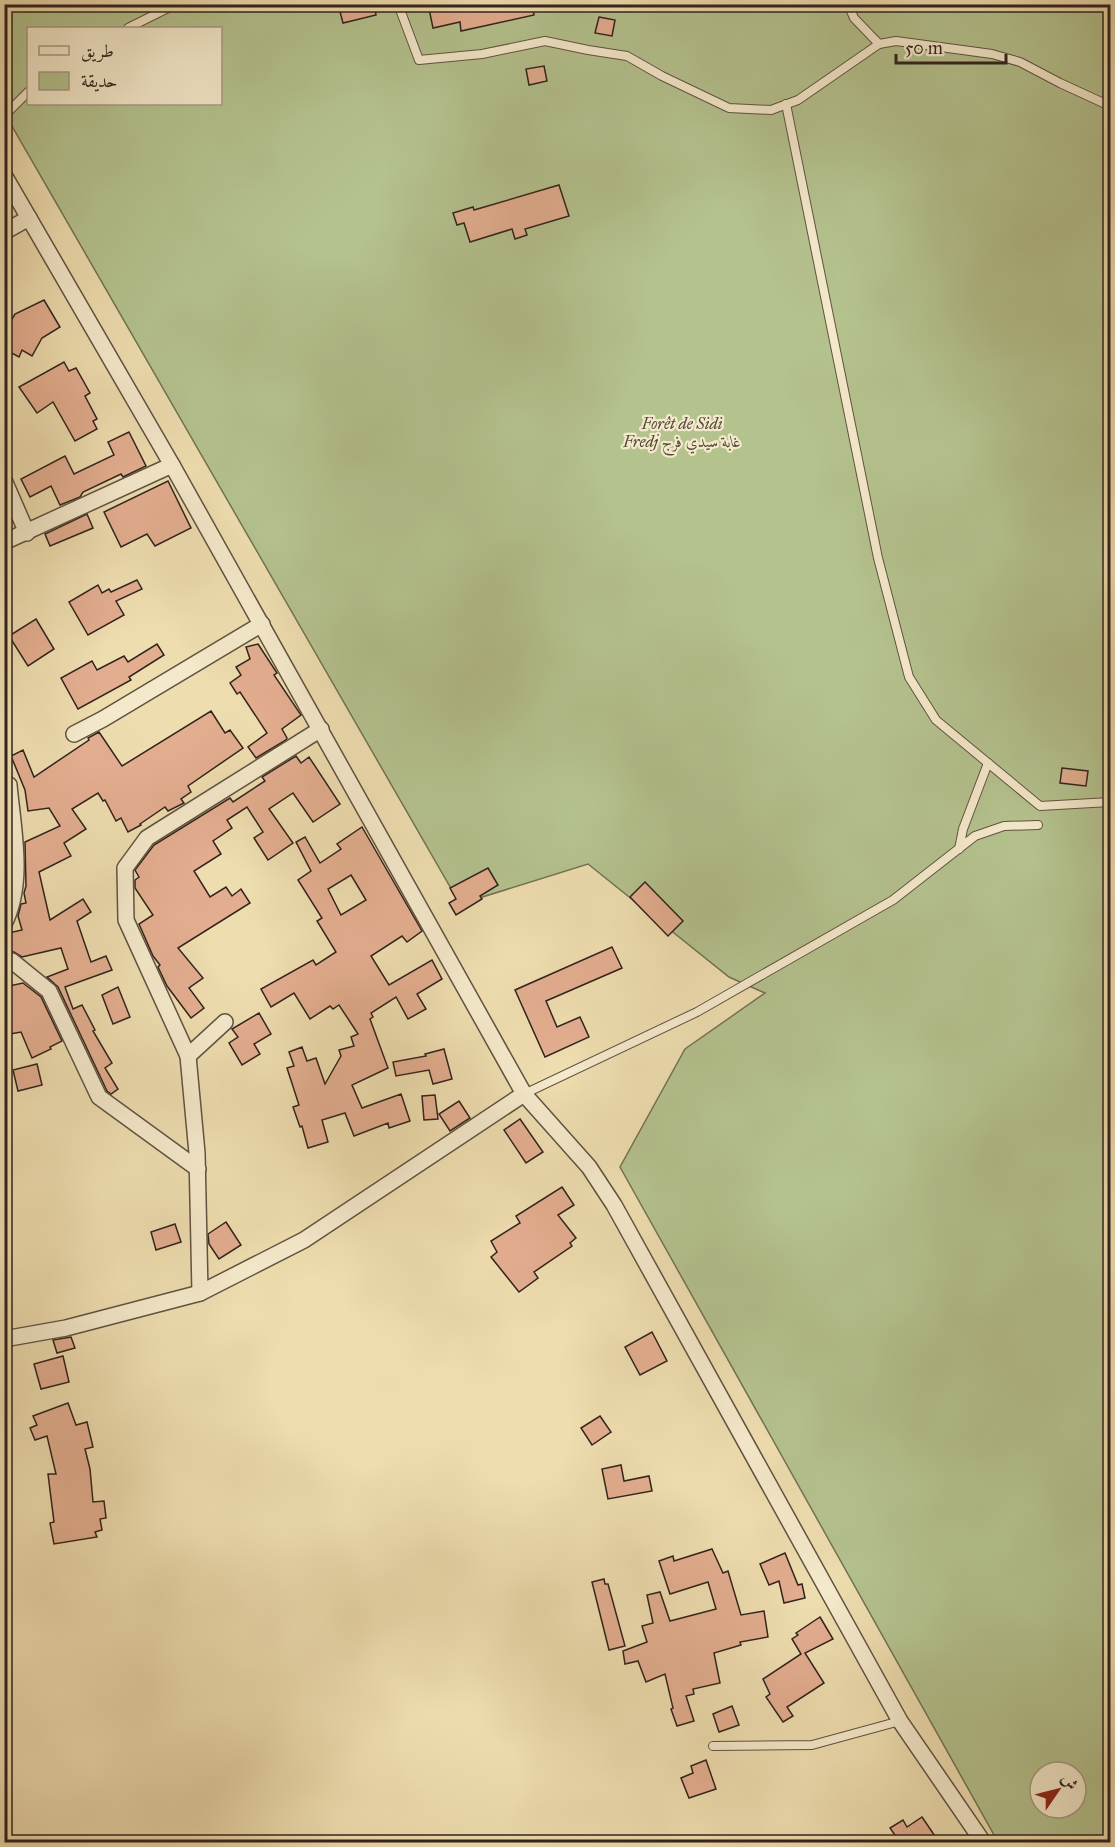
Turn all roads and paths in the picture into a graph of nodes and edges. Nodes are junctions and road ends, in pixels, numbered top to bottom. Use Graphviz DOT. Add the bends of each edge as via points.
graph roads {
  1 [pos="176,4"];
  2 [pos="398,4"];
  3 [pos="848,4"];
  4 [pos="130,27"];
  5 [pos="879,44"];
  6 [pos="27,93"];
  7 [pos="786,104"];
  8 [pos="1110,106"];
  9 [pos="4,116"];
  10 [pos="4,175"];
  11 [pos="28,218"];
  12 [pos="4,232"];
  13 [pos="172,465"];
  14 [pos="4,480"];
  15 [pos="27,532"];
  16 [pos="4,542"];
  17 [pos="262,624"];
  18 [pos="321,729"];
  19 [pos="74,734"];
  20 [pos="988,763"];
  21 [pos="9,785"];
  22 [pos="1110,802"];
  23 [pos="1038,825"];
  24 [pos="958,849"];
  25 [pos="4,924"];
  26 [pos="4,962"];
  27 [pos="225,1022"];
  28 [pos="188,1056"];
  29 [pos="524,1094"];
  30 [pos="198,1169"];
  31 [pos="200,1293"];
  32 [pos="4,1339"];
  33 [pos="900,1721"];
  34 [pos="713,1746"];
  35 [pos="983,1842"];
  1 -- 4 [label="lane"];
  2 -- 7 [label="lane" via="419,60 482,54 545,41 627,56 729,108 771,110"];
  3 -- 5 [label="lane" via="854,18"];
  5 -- 7 [label="lane" via="798,100"];
  5 -- 8 [label="lane" via="896,41 1020,62"];
  6 -- 9 [label="lane"];
  7 -- 20 [label="lane" via="878,558 909,677 936,720"];
  10 -- 11 [label="street"];
  11 -- 12 [label="street"];
  11 -- 13 [label="street"];
  13 -- 15 [label="street"];
  13 -- 17 [label="street"];
  14 -- 15 [label="street"];
  15 -- 16 [label="street"];
  17 -- 18 [label="street"];
  17 -- 19 [label="street"];
  18 -- 28 [label="street" via="147,838 125,868 126,920"];
  18 -- 29 [label="street"];
  20 -- 22 [label="lane" via="1040,806"];
  20 -- 24 [label="lane"];
  21 -- 25 [label="street" via="16,858 13,908"];
  23 -- 24 [label="lane" via="996,828"];
  24 -- 29 [label="lane" via="893,900 697,1012"];
  26 -- 30 [label="street" via="12,962 49,991 99,1097"];
  27 -- 28 [label="street"];
  28 -- 30 [label="street"];
  29 -- 31 [label="street" via="304,1240"];
  29 -- 33 [label="street" via="589,1167 614,1205"];
  30 -- 31 [label="street"];
  31 -- 32 [label="street" via="66,1328"];
  33 -- 34 [label="lane" via="812,1745"];
  33 -- 35 [label="street"];
}
